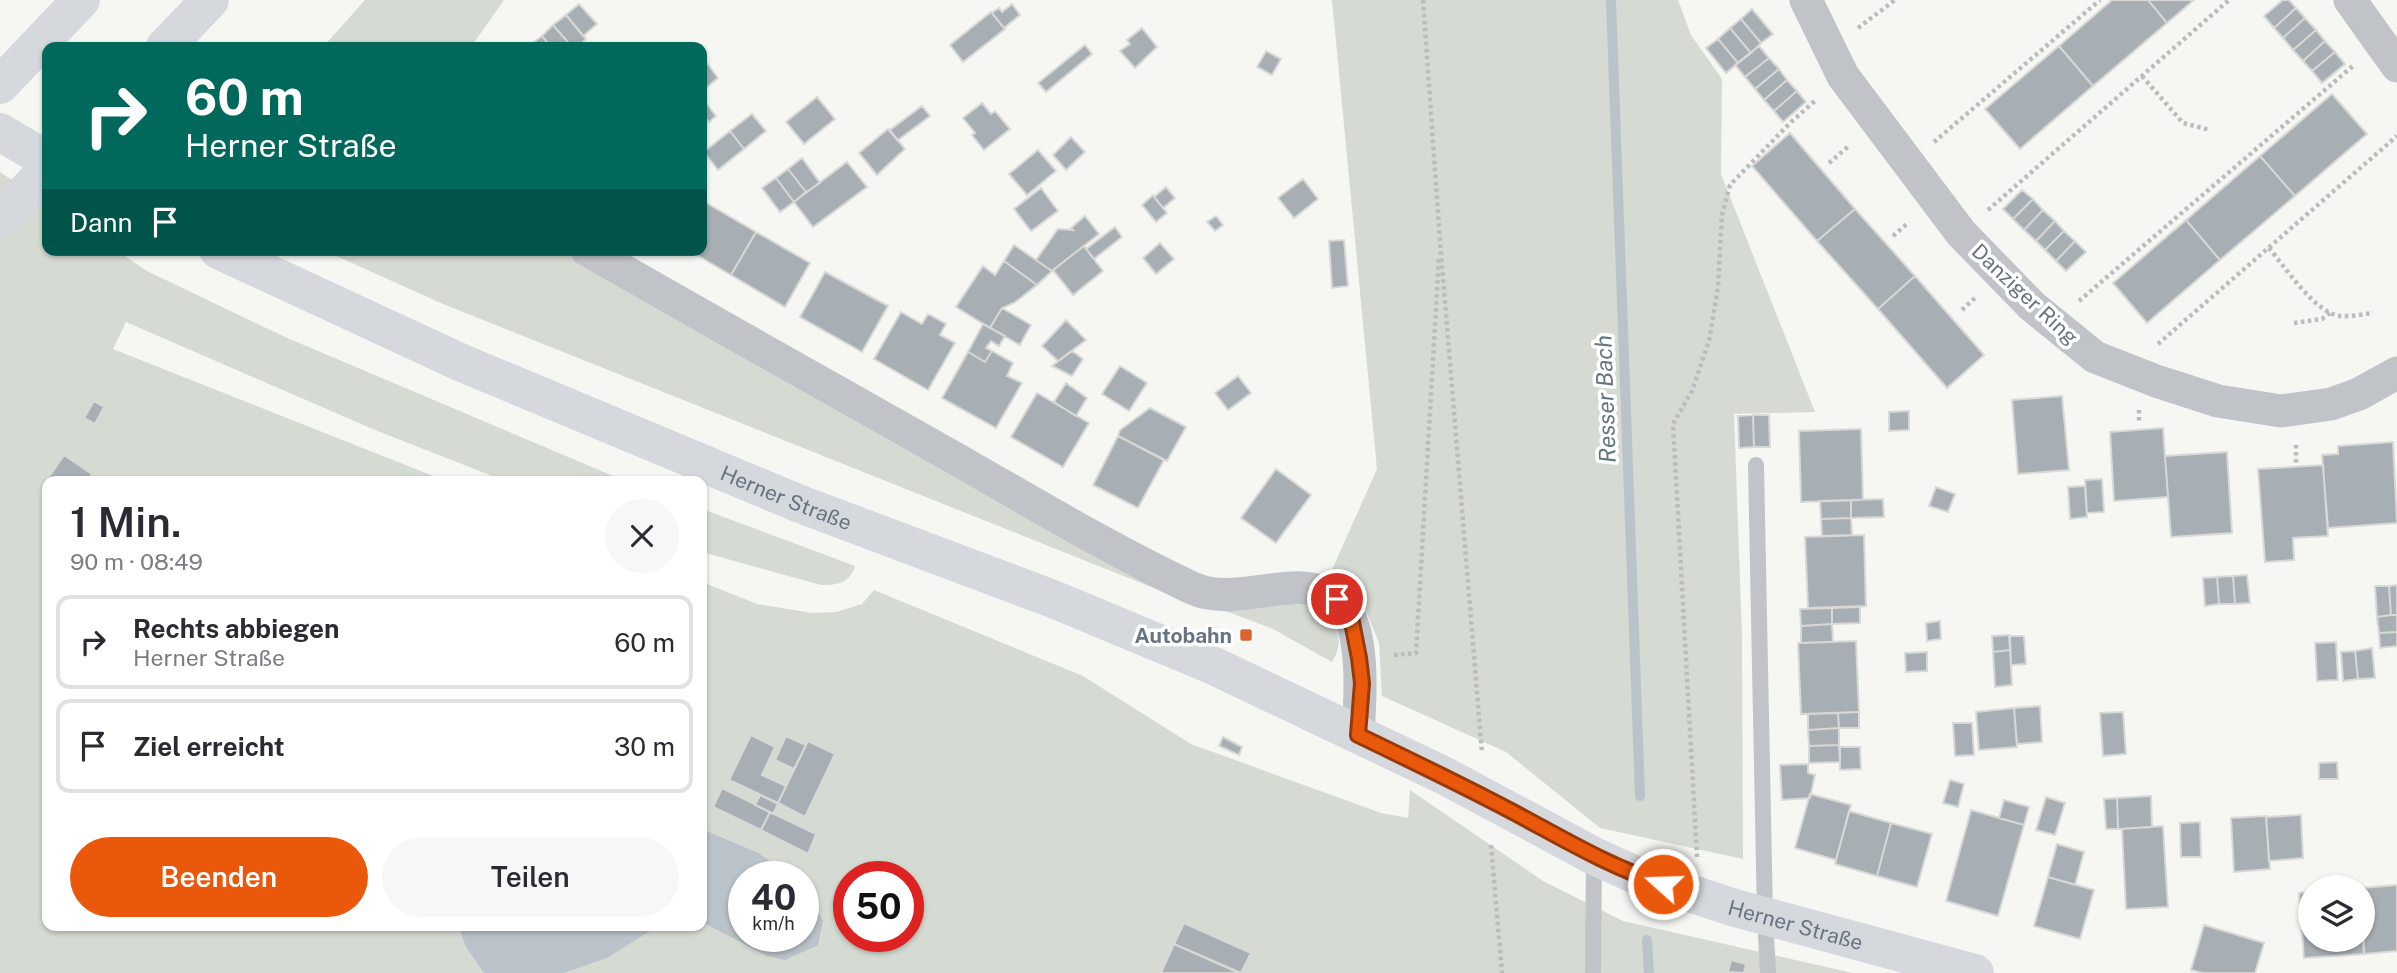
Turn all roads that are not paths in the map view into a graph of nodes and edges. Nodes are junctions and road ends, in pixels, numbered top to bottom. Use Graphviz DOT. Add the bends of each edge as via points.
graph roads {
  1 [pos="81,0"];
  2 [pos="210,0"];
  3 [pos="1806,0"];
  4 [pos="2350,0"];
  5 [pos="170,42"];
  6 [pos="2389,55"];
  7 [pos="0,85"];
  8 [pos="0,132"];
  9 [pos="42,157"];
  10 [pos="42,175"];
  11 [pos="0,219"];
  12 [pos="231,256"];
  13 [pos="598,256"];
  14 [pos="2397,373"];
  15 [pos="1756,465"];
  16 [pos="1358,735"];
  17 [pos="1594,856"];
  18 [pos="1765,916"];
  19 [pos="1593,973"];
  20 [pos="1768,973"];
  21 [pos="1975,973"];
  1 -- 7 [label="main road"];
  2 -- 5 [label="main road"];
  3 -- 14 [label="street, Danziger Ring" via="1836,62 1961,233 2051,324 2095,357 2218,401 2281,411 2331,404"];
  4 -- 6 [label="street"];
  8 -- 9 [label="main road"];
  10 -- 11 [label="main road"];
  12 -- 16 [label="main road, Herner Straße" via="463,363 788,499 1053,599 1214,666"];
  13 -- 16 [label="street" via="1074,526 1196,590 1231,595 1308,587 1337,599 1351,617 1359,658"];
  15 -- 18 [label="lane"];
  16 -- 17 [label="main road, Herner Straße"];
  17 -- 18 [label="main road, Herner Straße" via="1638,876"];
  17 -- 19 [label="lane"];
  18 -- 20 [label="lane"];
  18 -- 21 [label="main road, Herner Straße"];
}
